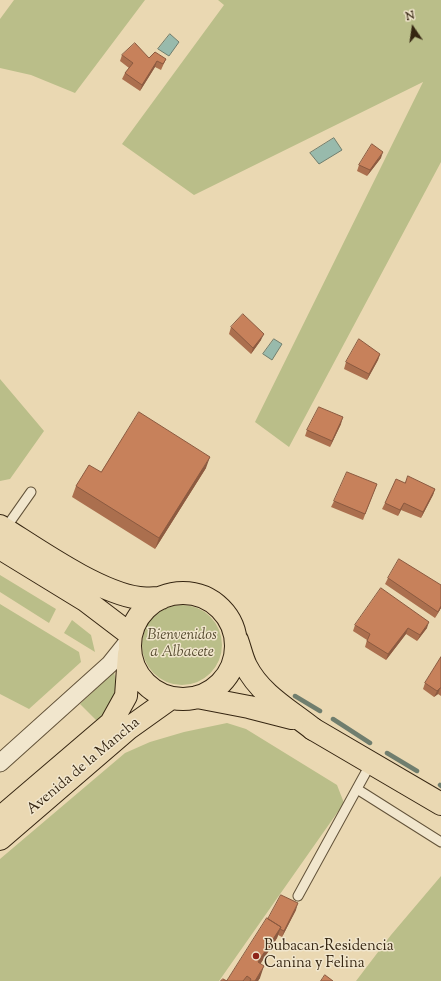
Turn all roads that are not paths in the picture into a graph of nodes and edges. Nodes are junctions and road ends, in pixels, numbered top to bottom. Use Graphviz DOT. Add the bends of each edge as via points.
graph roads {
  1 [pos="31,492"];
  2 [pos="2,534"];
  3 [pos="161,598"];
  4 [pos="232,625"];
  5 [pos="130,640"];
  6 [pos="197,697"];
  7 [pos="171,698"];
  8 [pos="313,729"];
  9 [pos="372,762"];
  10 [pos="0,763"];
  11 [pos="357,789"];
  12 [pos="441,804"];
  13 [pos="0,818"];
  14 [pos="0,839"];
  15 [pos="441,842"];
  16 [pos="298,896"];
  1 -- 2 [label="lane"];
  2 -- 3 [label="main road" via="96,583 139,598"];
  2 -- 5 [label="main road" via="85,600"];
  3 -- 4 [label="main road" via="188,593 202,596 225,613"];
  3 -- 5 [label="main road" via="147,607 137,619"];
  4 -- 6 [label="main road" via="236,643 234,661 226,677 214,690"];
  4 -- 8 [label="main road" via="246,666 258,684"];
  5 -- 7 [label="main road" via="133,664 141,679 154,691"];
  5 -- 10 [label="street" via="110,664"];
  5 -- 13 [label="main road, Avenida de la Mancha" via="126,696 111,723"];
  6 -- 7 [label="main road"];
  6 -- 8 [label="main road" via="291,718"];
  7 -- 14 [label="main road, Avenida de la Mancha" via="123,732"];
  8 -- 9 [label="main road"];
  9 -- 11 [label="lane"];
  9 -- 12 [label="main road"];
  11 -- 15 [label="lane"];
  11 -- 16 [label="lane"];
}
